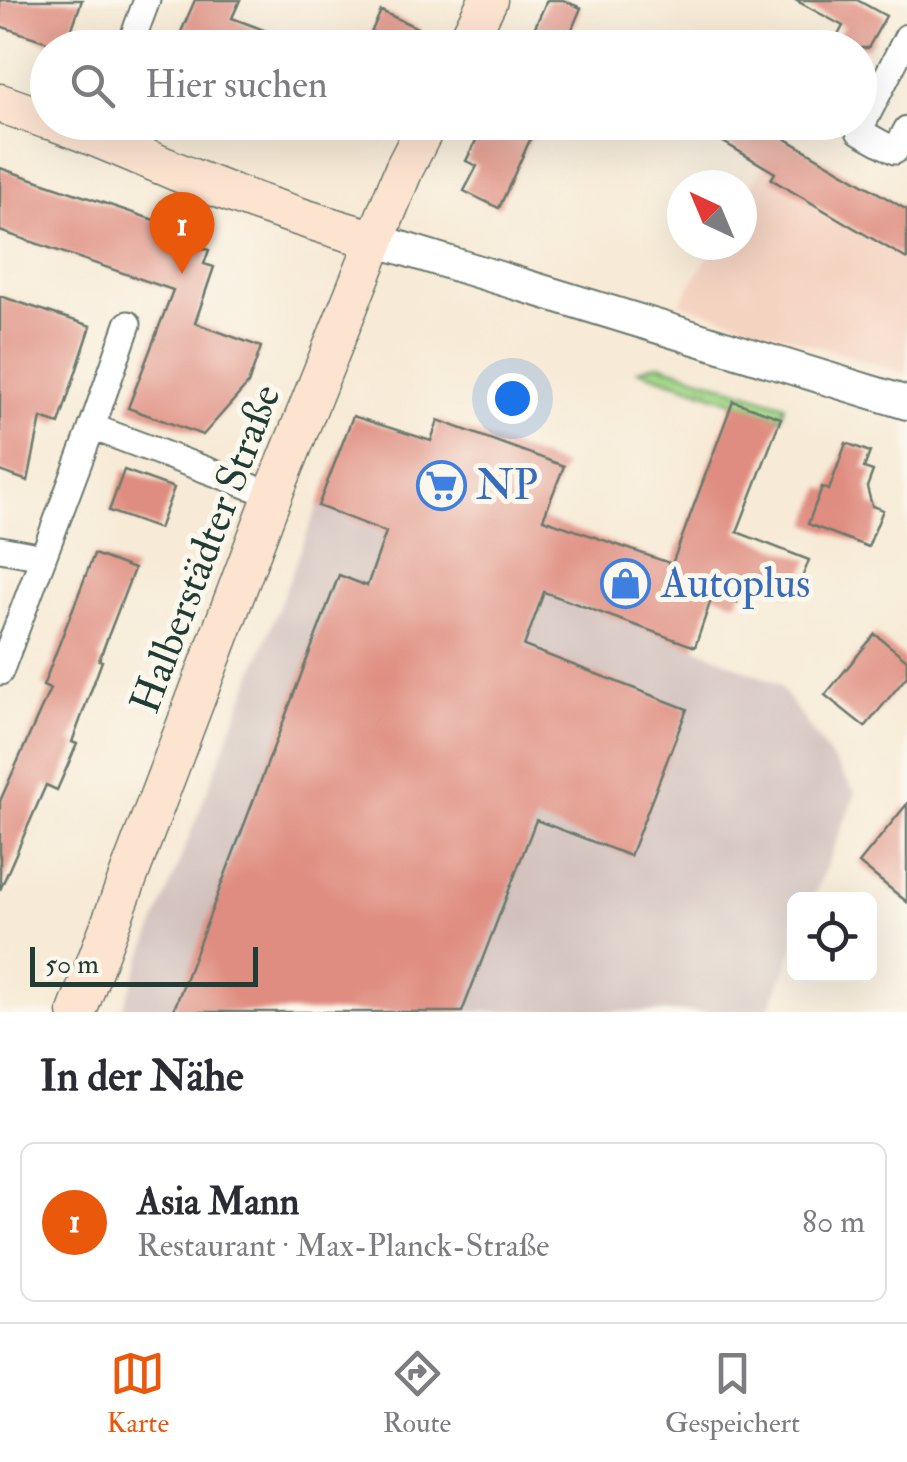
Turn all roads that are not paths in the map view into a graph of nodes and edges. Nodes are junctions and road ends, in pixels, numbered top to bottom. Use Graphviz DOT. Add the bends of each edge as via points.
graph roads {
  1 [pos="147,0"];
  2 [pos="488,0"];
  3 [pos="135,30"];
  4 [pos="473,30"];
  5 [pos="907,37"];
  6 [pos="877,96"];
  7 [pos="0,103"];
  8 [pos="30,114"];
  9 [pos="907,129"];
  10 [pos="118,140"];
  11 [pos="419,140"];
  12 [pos="875,140"];
  13 [pos="375,240"];
  14 [pos="128,324"];
  15 [pos="907,403"];
  16 [pos="92,426"];
  17 [pos="274,495"];
  18 [pos="0,548"];
  19 [pos="43,557"];
  20 [pos="0,672"];
  21 [pos="77,1012"];
  1 -- 3 [label="street"];
  2 -- 4 [label="main road"];
  5 -- 6 [label="street"];
  7 -- 8 [label="main road"];
  9 -- 12 [label="street" via="895,151"];
  10 -- 13 [label="main road" via="194,178"];
  11 -- 13 [label="main road, Halberstädter Straße"];
  13 -- 15 [label="street"];
  13 -- 17 [label="main road, Halberstädter Straße"];
  14 -- 16 [label="street"];
  16 -- 17 [label="street"];
  16 -- 19 [label="street"];
  17 -- 21 [label="main road, Halberstädter Straße"];
  18 -- 19 [label="street"];
  19 -- 20 [label="street"];
}
